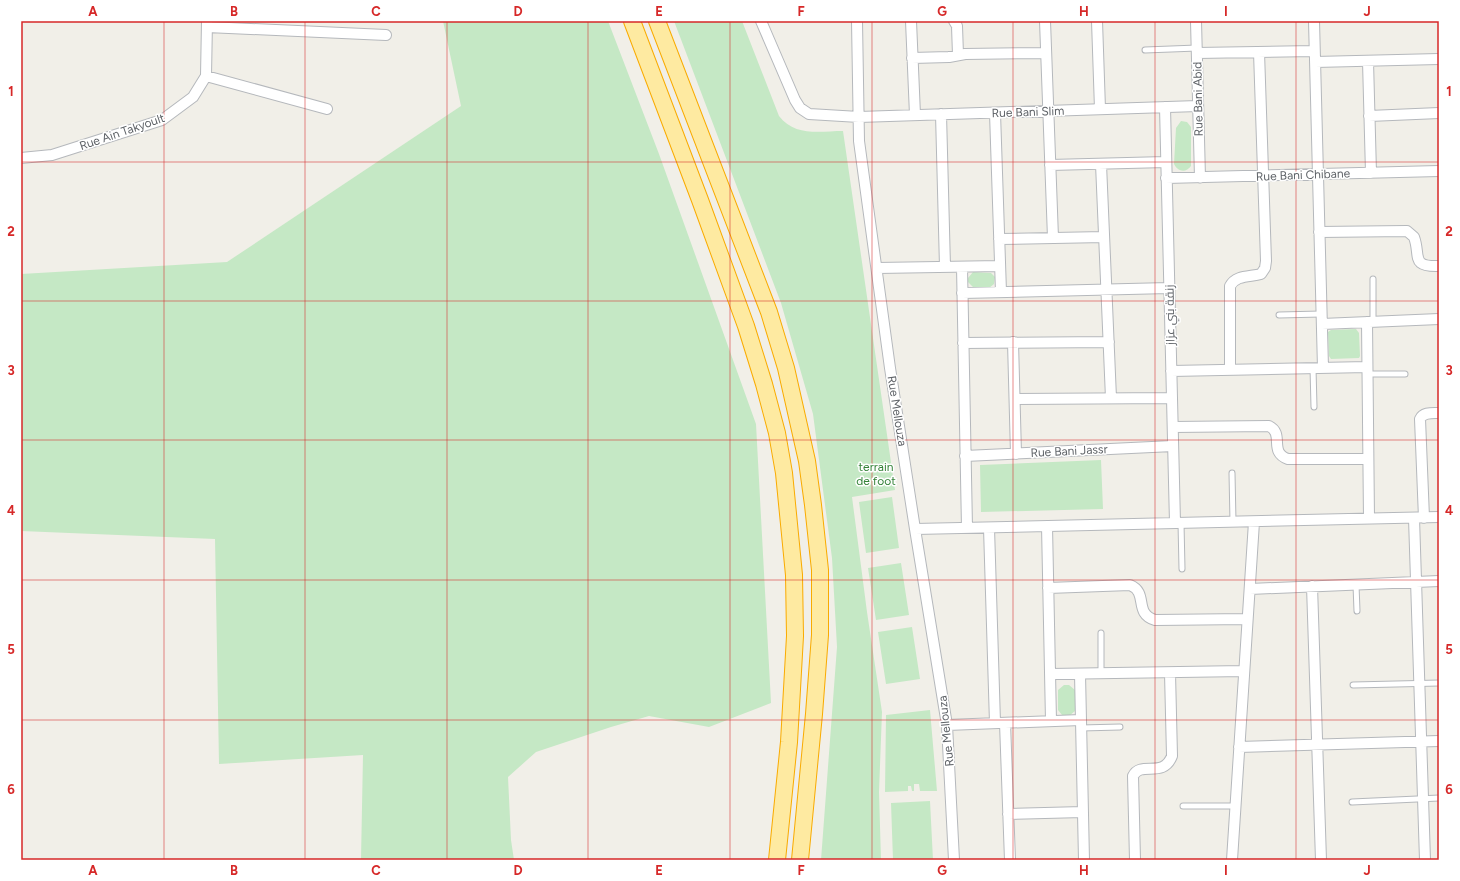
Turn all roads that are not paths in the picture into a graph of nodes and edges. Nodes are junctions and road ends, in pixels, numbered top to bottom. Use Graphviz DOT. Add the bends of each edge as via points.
graph roads {
  1 [pos="632,21"];
  2 [pos="658,21"];
  3 [pos="761,21"];
  4 [pos="857,21"];
  5 [pos="911,21"];
  6 [pos="954,21"];
  7 [pos="1045,21"];
  8 [pos="1097,21"];
  9 [pos="1196,21"];
  10 [pos="1314,21"];
  11 [pos="207,24"];
  12 [pos="386,35"];
  13 [pos="1144,50"];
  14 [pos="1197,51"];
  15 [pos="1314,51"];
  16 [pos="1259,52"];
  17 [pos="1046,53"];
  18 [pos="958,55"];
  19 [pos="912,58"];
  20 [pos="1439,59"];
  21 [pos="1368,61"];
  22 [pos="1314,62"];
  23 [pos="206,76"];
  24 [pos="1198,106"];
  25 [pos="1165,108"];
  26 [pos="1100,109"];
  27 [pos="328,110"];
  28 [pos="1048,111"];
  29 [pos="995,113"];
  30 [pos="1439,113"];
  31 [pos="941,114"];
  32 [pos="915,115"];
  33 [pos="1369,116"];
  34 [pos="859,117"];
  35 [pos="21,158"];
  36 [pos="1166,162"];
  37 [pos="1101,164"];
  38 [pos="1050,165"];
  39 [pos="1439,171"];
  40 [pos="1371,173"];
  41 [pos="1318,175"];
  42 [pos="1264,176"];
  43 [pos="1166,178"];
  44 [pos="1200,178"];
  45 [pos="1319,232"];
  46 [pos="1104,237"];
  47 [pos="1052,238"];
  48 [pos="999,239"];
  49 [pos="1000,266"];
  50 [pos="1439,266"];
  51 [pos="945,267"];
  52 [pos="962,267"];
  53 [pos="877,268"];
  54 [pos="1373,279"];
  55 [pos="1169,288"];
  56 [pos="1107,290"];
  57 [pos="1001,292"];
  58 [pos="962,293"];
  59 [pos="1279,315"];
  60 [pos="1321,319"];
  61 [pos="1439,320"];
  62 [pos="1370,322"];
  63 [pos="1014,342"];
  64 [pos="1109,342"];
  65 [pos="963,343"];
  66 [pos="1318,368"];
  67 [pos="1230,370"];
  68 [pos="1171,371"];
  69 [pos="1367,371"];
  70 [pos="1406,374"];
  71 [pos="1111,398"];
  72 [pos="1172,398"];
  73 [pos="1015,399"];
  74 [pos="1314,407"];
  75 [pos="1439,413"];
  76 [pos="1173,427"];
  77 [pos="1173,446"];
  78 [pos="1016,454"];
  79 [pos="965,456"];
  80 [pos="1368,459"];
  81 [pos="1232,473"];
  82 [pos="1439,517"];
  83 [pos="1419,518"];
  84 [pos="1369,519"];
  85 [pos="1233,522"];
  86 [pos="1254,522"];
  87 [pos="1178,523"];
  88 [pos="1047,526"];
  89 [pos="967,528"];
  90 [pos="989,528"];
  91 [pos="915,530"];
  92 [pos="1182,569"];
  93 [pos="1439,581"];
  94 [pos="1416,582"];
  95 [pos="1356,585"];
  96 [pos="1312,586"];
  97 [pos="1048,588"];
  98 [pos="1250,589"];
  99 [pos="1357,611"];
  100 [pos="1248,619"];
  101 [pos="1101,633"];
  102 [pos="1244,671"];
  103 [pos="1101,673"];
  104 [pos="1170,673"];
  105 [pos="1050,674"];
  106 [pos="1080,674"];
  107 [pos="1419,683"];
  108 [pos="1439,683"];
  109 [pos="1353,685"];
  110 [pos="1051,721"];
  111 [pos="995,723"];
  112 [pos="1005,723"];
  113 [pos="1081,724"];
  114 [pos="947,725"];
  115 [pos="1120,727"];
  116 [pos="1439,741"];
  117 [pos="1421,742"];
  118 [pos="1317,745"];
  119 [pos="1239,747"];
  120 [pos="1439,798"];
  121 [pos="1423,799"];
  122 [pos="1352,802"];
  123 [pos="1183,806"];
  124 [pos="1235,806"];
  125 [pos="1083,812"];
  126 [pos="1008,814"];
  127 [pos="777,860"];
  128 [pos="800,860"];
  129 [pos="954,860"];
  130 [pos="1010,860"];
  131 [pos="1084,860"];
  132 [pos="1135,860"];
  133 [pos="1232,860"];
  134 [pos="1321,860"];
  135 [pos="1425,860"];
  1 -- 127 [label="highway" via="746,326 777,433 783,466 794,575 795,636 789,742"];
  2 -- 128 [label="highway" via="769,312 786,368 807,461 820,570 820,635"];
  3 -- 34 [label="street" via="794,100 800,108 809,114"];
  4 -- 34 [label="street, Rue Mellouza"];
  5 -- 19 [label="street"];
  6 -- 18 [label="street" via="957,26"];
  7 -- 17 [label="street"];
  8 -- 26 [label="street"];
  9 -- 14 [label="street, Rue Bani Abid"];
  10 -- 15 [label="street"];
  11 -- 12 [label="street"];
  11 -- 23 [label="street"];
  13 -- 14 [label="lane"];
  14 -- 16 [label="street"];
  14 -- 24 [label="street, Rue Bani Abid"];
  15 -- 16 [label="street"];
  15 -- 22 [label="street"];
  16 -- 42 [label="street"];
  17 -- 18 [label="street"];
  17 -- 28 [label="street"];
  18 -- 19 [label="street" via="949,58"];
  19 -- 32 [label="street"];
  20 -- 21 [label="street"];
  21 -- 22 [label="street"];
  21 -- 33 [label="street"];
  22 -- 41 [label="street"];
  23 -- 27 [label="street"];
  23 -- 35 [label="street, Rue Ain Takyoult" via="193,97 162,120 52,155"];
  24 -- 25 [label="street, Rue Bani Slim"];
  24 -- 44 [label="street, Rue Bani Abid"];
  25 -- 26 [label="street, Rue Bani Slim"];
  25 -- 36 [label="street, زنقة بني عزاز"];
  26 -- 28 [label="street, Rue Bani Slim"];
  28 -- 29 [label="street, Rue Bani Slim"];
  28 -- 38 [label="street"];
  29 -- 31 [label="street, Rue Bani Slim"];
  29 -- 48 [label="street"];
  30 -- 33 [label="street"];
  31 -- 32 [label="street, Rue Bani Slim"];
  31 -- 51 [label="street"];
  32 -- 34 [label="street, Rue Bani Slim"];
  33 -- 40 [label="street"];
  34 -- 53 [label="street, Rue Mellouza"];
  36 -- 37 [label="street"];
  36 -- 43 [label="street, زنقة بني عزاز"];
  37 -- 38 [label="street"];
  37 -- 46 [label="street"];
  38 -- 47 [label="street"];
  39 -- 40 [label="street, Rue Bani Chibane"];
  40 -- 41 [label="street, Rue Bani Chibane"];
  41 -- 42 [label="street, Rue Bani Chibane"];
  41 -- 45 [label="street"];
  42 -- 44 [label="street, Rue Bani Chibane"];
  42 -- 67 [label="street" via="1266,264 1261,274 1238,278 1230,286"];
  43 -- 44 [label="street, Rue Bani Chibane"];
  43 -- 55 [label="street, زنقة بني عزاز"];
  45 -- 50 [label="street" via="1407,231 1414,237 1419,261 1426,266"];
  45 -- 60 [label="street"];
  46 -- 47 [label="street"];
  46 -- 56 [label="street"];
  47 -- 48 [label="street"];
  48 -- 49 [label="street"];
  49 -- 52 [label="street"];
  49 -- 57 [label="street"];
  51 -- 52 [label="street"];
  51 -- 53 [label="street"];
  52 -- 58 [label="street"];
  53 -- 91 [label="street, Rue Mellouza"];
  54 -- 62 [label="lane"];
  55 -- 56 [label="street"];
  55 -- 68 [label="street, زنقة بني عزاز"];
  56 -- 57 [label="street"];
  56 -- 64 [label="street"];
  57 -- 58 [label="street"];
  58 -- 65 [label="street"];
  59 -- 60 [label="lane"];
  60 -- 62 [label="street"];
  60 -- 66 [label="street"];
  61 -- 62 [label="street"];
  62 -- 69 [label="street"];
  63 -- 64 [label="street"];
  63 -- 65 [label="street"];
  63 -- 73 [label="street"];
  64 -- 71 [label="street"];
  65 -- 79 [label="street"];
  66 -- 67 [label="street"];
  66 -- 69 [label="street"];
  66 -- 74 [label="lane"];
  67 -- 68 [label="street"];
  68 -- 72 [label="street, زنقة بني عزاز"];
  69 -- 70 [label="lane"];
  69 -- 80 [label="street"];
  71 -- 72 [label="street"];
  71 -- 73 [label="street"];
  72 -- 76 [label="street, زنقة بني عزاز"];
  73 -- 78 [label="street"];
  75 -- 83 [label="street" via="1425,414 1420,420"];
  76 -- 77 [label="street, زنقة بني عزاز"];
  76 -- 80 [label="street" via="1269,426 1277,434 1279,453 1284,458"];
  77 -- 78 [label="street, Rue Bani Jassr"];
  77 -- 87 [label="street, زنقة بني عزاز"];
  78 -- 79 [label="street, Rue Bani Jassr"];
  79 -- 89 [label="street"];
  80 -- 84 [label="street"];
  81 -- 85 [label="lane"];
  82 -- 83 [label="street"];
  83 -- 84 [label="street"];
  83 -- 94 [label="street"];
  84 -- 86 [label="street"];
  85 -- 86 [label="street"];
  85 -- 87 [label="street"];
  86 -- 98 [label="street"];
  87 -- 88 [label="street"];
  87 -- 92 [label="lane"];
  88 -- 90 [label="street"];
  88 -- 97 [label="street"];
  89 -- 90 [label="street"];
  89 -- 91 [label="street"];
  90 -- 111 [label="street"];
  91 -- 114 [label="street, Rue Mellouza"];
  93 -- 94 [label="street"];
  94 -- 95 [label="street"];
  94 -- 107 [label="street"];
  95 -- 96 [label="street"];
  95 -- 99 [label="lane"];
  96 -- 98 [label="street"];
  96 -- 118 [label="street"];
  97 -- 100 [label="street" via="1130,585 1139,592 1146,616 1155,620"];
  97 -- 105 [label="street"];
  98 -- 100 [label="street"];
  100 -- 102 [label="street"];
  101 -- 103 [label="lane"];
  102 -- 104 [label="street"];
  102 -- 119 [label="street"];
  103 -- 104 [label="street"];
  103 -- 106 [label="street"];
  104 -- 132 [label="street" via="1172,756 1161,768 1141,770 1133,776"];
  105 -- 106 [label="street"];
  105 -- 110 [label="street"];
  106 -- 113 [label="street"];
  107 -- 108 [label="lane"];
  107 -- 109 [label="lane"];
  107 -- 117 [label="street"];
  110 -- 112 [label="street"];
  110 -- 113 [label="street"];
  111 -- 112 [label="street"];
  111 -- 114 [label="street"];
  112 -- 126 [label="street"];
  113 -- 115 [label="lane"];
  113 -- 125 [label="street"];
  114 -- 129 [label="street, Rue Mellouza"];
  116 -- 117 [label="street"];
  117 -- 118 [label="street"];
  117 -- 121 [label="street"];
  118 -- 119 [label="street"];
  118 -- 134 [label="street"];
  119 -- 124 [label="street"];
  120 -- 121 [label="lane"];
  121 -- 122 [label="lane"];
  121 -- 135 [label="street"];
  123 -- 124 [label="lane"];
  124 -- 133 [label="street"];
  125 -- 126 [label="street"];
  125 -- 131 [label="street"];
  126 -- 130 [label="street"];
}
